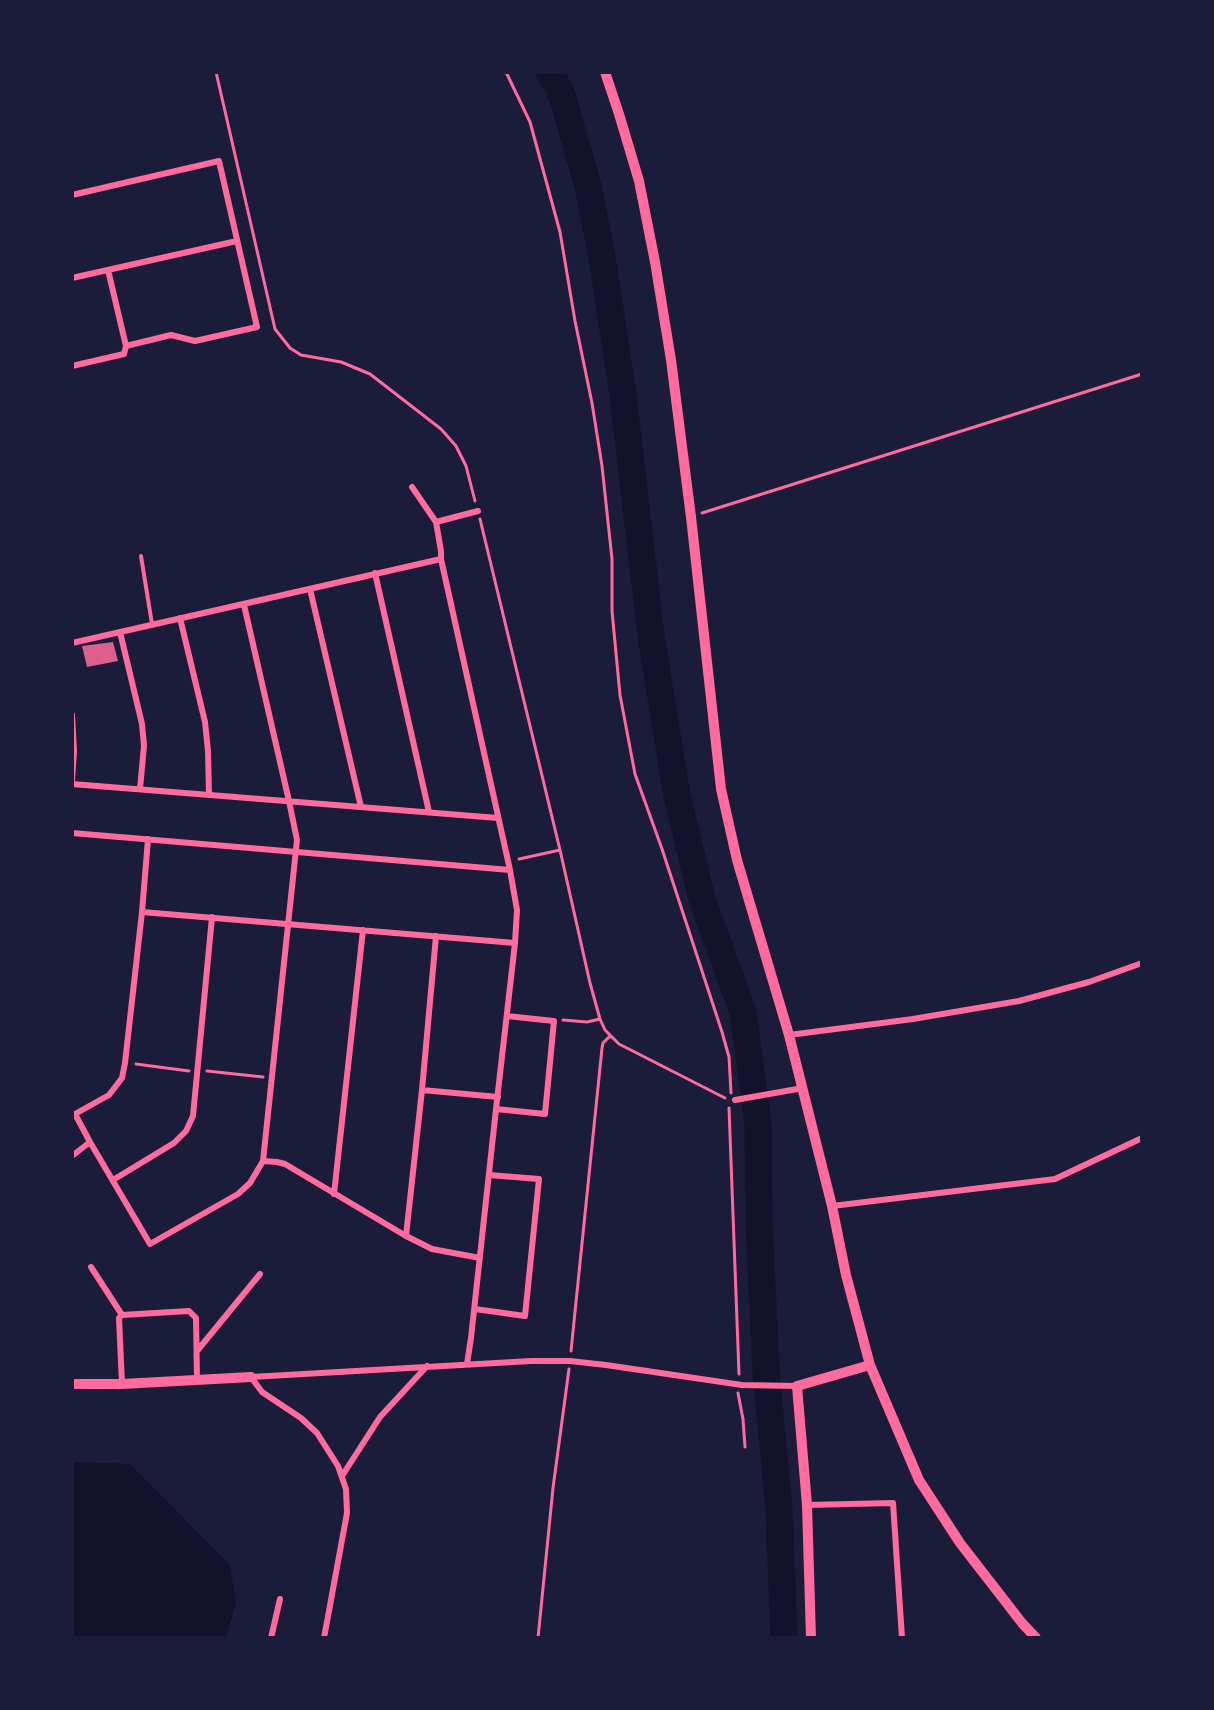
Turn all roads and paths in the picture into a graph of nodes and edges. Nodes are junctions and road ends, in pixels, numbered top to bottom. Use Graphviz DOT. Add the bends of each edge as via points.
graph roads {
  1 [pos="506,72"];
  2 [pos="604,72"];
  3 [pos="72,195"];
  4 [pos="237,240"];
  5 [pos="108,270"];
  6 [pos="72,278"];
  7 [pos="126,346"];
  8 [pos="72,366"];
  9 [pos="1142,374"];
  10 [pos="412,487"];
  11 [pos="474,512"];
  12 [pos="692,517"];
  13 [pos="436,522"];
  14 [pos="141,556"];
  15 [pos="441,559"];
  16 [pos="375,573"];
  17 [pos="310,589"];
  18 [pos="244,605"];
  19 [pos="180,618"];
  20 [pos="152,625"];
  21 [pos="120,632"];
  22 [pos="72,643"];
  23 [pos="72,715"];
  24 [pos="73,751"];
  25 [pos="72,782"];
  26 [pos="140,789"];
  27 [pos="209,795"];
  28 [pos="290,801"];
  29 [pos="361,807"];
  30 [pos="429,812"];
  31 [pos="498,818"];
  32 [pos="72,833"];
  33 [pos="148,839"];
  34 [pos="558,850"];
  35 [pos="296,852"];
  36 [pos="508,862"];
  37 [pos="510,870"];
  38 [pos="142,912"];
  39 [pos="212,918"];
  40 [pos="287,924"];
  41 [pos="363,930"];
  42 [pos="436,936"];
  43 [pos="514,943"];
  44 [pos="1142,963"];
  45 [pos="507,1016"];
  46 [pos="554,1021"];
  47 [pos="789,1035"];
  48 [pos="608,1037"];
  49 [pos="803,1088"];
  50 [pos="422,1090"];
  51 [pos="498,1097"];
  52 [pos="732,1099"];
  53 [pos="496,1109"];
  54 [pos="74,1115"];
  55 [pos="1142,1138"];
  56 [pos="90,1142"];
  57 [pos="72,1156"];
  58 [pos="263,1161"];
  59 [pos="489,1175"];
  60 [pos="113,1180"];
  61 [pos="334,1194"];
  62 [pos="832,1206"];
  63 [pos="406,1236"];
  64 [pos="480,1258"];
  65 [pos="91,1267"];
  66 [pos="260,1274"];
  67 [pos="475,1308"];
  68 [pos="122,1315"];
  69 [pos="197,1352"];
  70 [pos="570,1361"];
  71 [pos="467,1364"];
  72 [pos="870,1365"];
  73 [pos="428,1366"];
  74 [pos="251,1377"];
  75 [pos="197,1380"];
  76 [pos="72,1383"];
  77 [pos="122,1383"];
  78 [pos="740,1385"];
  79 [pos="797,1386"];
  80 [pos="745,1448"];
  81 [pos="342,1476"];
  82 [pos="807,1505"];
  83 [pos="280,1599"];
  84 [pos="271,1638"];
  85 [pos="324,1638"];
  86 [pos="538,1638"];
  87 [pos="811,1638"];
  88 [pos="902,1638"];
  89 [pos="1036,1638"];
  1 -- 52 [label="path" via="530,122 560,232 592,403 612,559 612,611 620,695 635,774 722,1032 729,1057"];
  2 -- 12 [label="main road" via="639,181 671,360"];
  3 -- 4 [label="street" via="219,162"];
  4 -- 5 [label="street"];
  4 -- 7 [label="street" via="257,327 195,341 171,335"];
  5 -- 6 [label="street"];
  5 -- 7 [label="street"];
  7 -- 8 [label="street" via="124,354"];
  9 -- 12 [label="path"];
  10 -- 13 [label="street"];
  11 -- 13 [label="street"];
  12 -- 47 [label="main road" via="721,789 737,860"];
  13 -- 15 [label="street"];
  14 -- 20 [label="lane"];
  15 -- 16 [label="street"];
  15 -- 31 [label="street"];
  16 -- 17 [label="street"];
  16 -- 30 [label="street"];
  17 -- 18 [label="street"];
  17 -- 29 [label="street"];
  18 -- 19 [label="street"];
  18 -- 28 [label="street"];
  19 -- 20 [label="street"];
  19 -- 27 [label="street" via="205,722"];
  20 -- 21 [label="street"];
  21 -- 22 [label="street"];
  21 -- 26 [label="street" via="142,724"];
  23 -- 24 [label="street"];
  24 -- 25 [label="street"];
  25 -- 26 [label="street"];
  26 -- 27 [label="street"];
  27 -- 28 [label="street"];
  28 -- 29 [label="street"];
  28 -- 35 [label="street"];
  29 -- 30 [label="street"];
  30 -- 31 [label="street"];
  31 -- 36 [label="street"];
  32 -- 33 [label="street"];
  33 -- 35 [label="street"];
  33 -- 38 [label="street"];
  34 -- 36 [label="path"];
  35 -- 37 [label="street"];
  35 -- 40 [label="street"];
  36 -- 37 [label="street"];
  37 -- 43 [label="street" via="517,910"];
  38 -- 39 [label="street"];
  38 -- 54 [label="street" via="122,1077 109,1095"];
  39 -- 40 [label="street"];
  39 -- 60 [label="street" via="193,1116 174,1143"];
  40 -- 41 [label="street"];
  40 -- 58 [label="street"];
  41 -- 42 [label="street"];
  41 -- 61 [label="street"];
  42 -- 43 [label="street"];
  42 -- 50 [label="street"];
  43 -- 45 [label="street"];
  44 -- 47 [label="street" via="1019,1001"];
  45 -- 46 [label="street"];
  45 -- 51 [label="street"];
  46 -- 48 [label="path" via="598,1019"];
  46 -- 53 [label="street" via="545,1114"];
  47 -- 49 [label="main road"];
  48 -- 52 [label="path" via="722,1098"];
  48 -- 70 [label="path" via="603,1043"];
  49 -- 52 [label="street"];
  49 -- 62 [label="main road"];
  50 -- 51 [label="street"];
  50 -- 63 [label="street"];
  51 -- 53 [label="street"];
  52 -- 78 [label="path"];
  53 -- 59 [label="street"];
  54 -- 56 [label="street"];
  55 -- 62 [label="street" via="1055,1179"];
  56 -- 57 [label="street"];
  56 -- 60 [label="street"];
  58 -- 60 [label="street" via="238,1194 150,1244"];
  58 -- 61 [label="street" via="285,1164"];
  59 -- 64 [label="street"];
  59 -- 67 [label="street" via="539,1179 525,1316"];
  61 -- 63 [label="street"];
  62 -- 72 [label="main road"];
  63 -- 64 [label="street" via="432,1249"];
  64 -- 67 [label="street"];
  65 -- 68 [label="street"];
  66 -- 69 [label="street"];
  67 -- 71 [label="street"];
  68 -- 69 [label="street" via="189,1311 196,1318"];
  68 -- 77 [label="street"];
  69 -- 75 [label="street"];
  70 -- 71 [label="street"];
  70 -- 78 [label="street"];
  70 -- 86 [label="path"];
  71 -- 73 [label="street"];
  72 -- 79 [label="main road"];
  72 -- 89 [label="main road" via="919,1480 960,1543"];
  73 -- 74 [label="street"];
  73 -- 81 [label="street" via="380,1417"];
  74 -- 75 [label="main road"];
  74 -- 81 [label="street" via="262,1392 317,1433"];
  75 -- 77 [label="main road"];
  76 -- 77 [label="main road"];
  78 -- 79 [label="street"];
  78 -- 80 [label="path"];
  79 -- 82 [label="main road"];
  81 -- 85 [label="street" via="347,1513"];
  82 -- 87 [label="main road"];
  82 -- 88 [label="street" via="893,1503"];
  83 -- 84 [label="street"];
}
